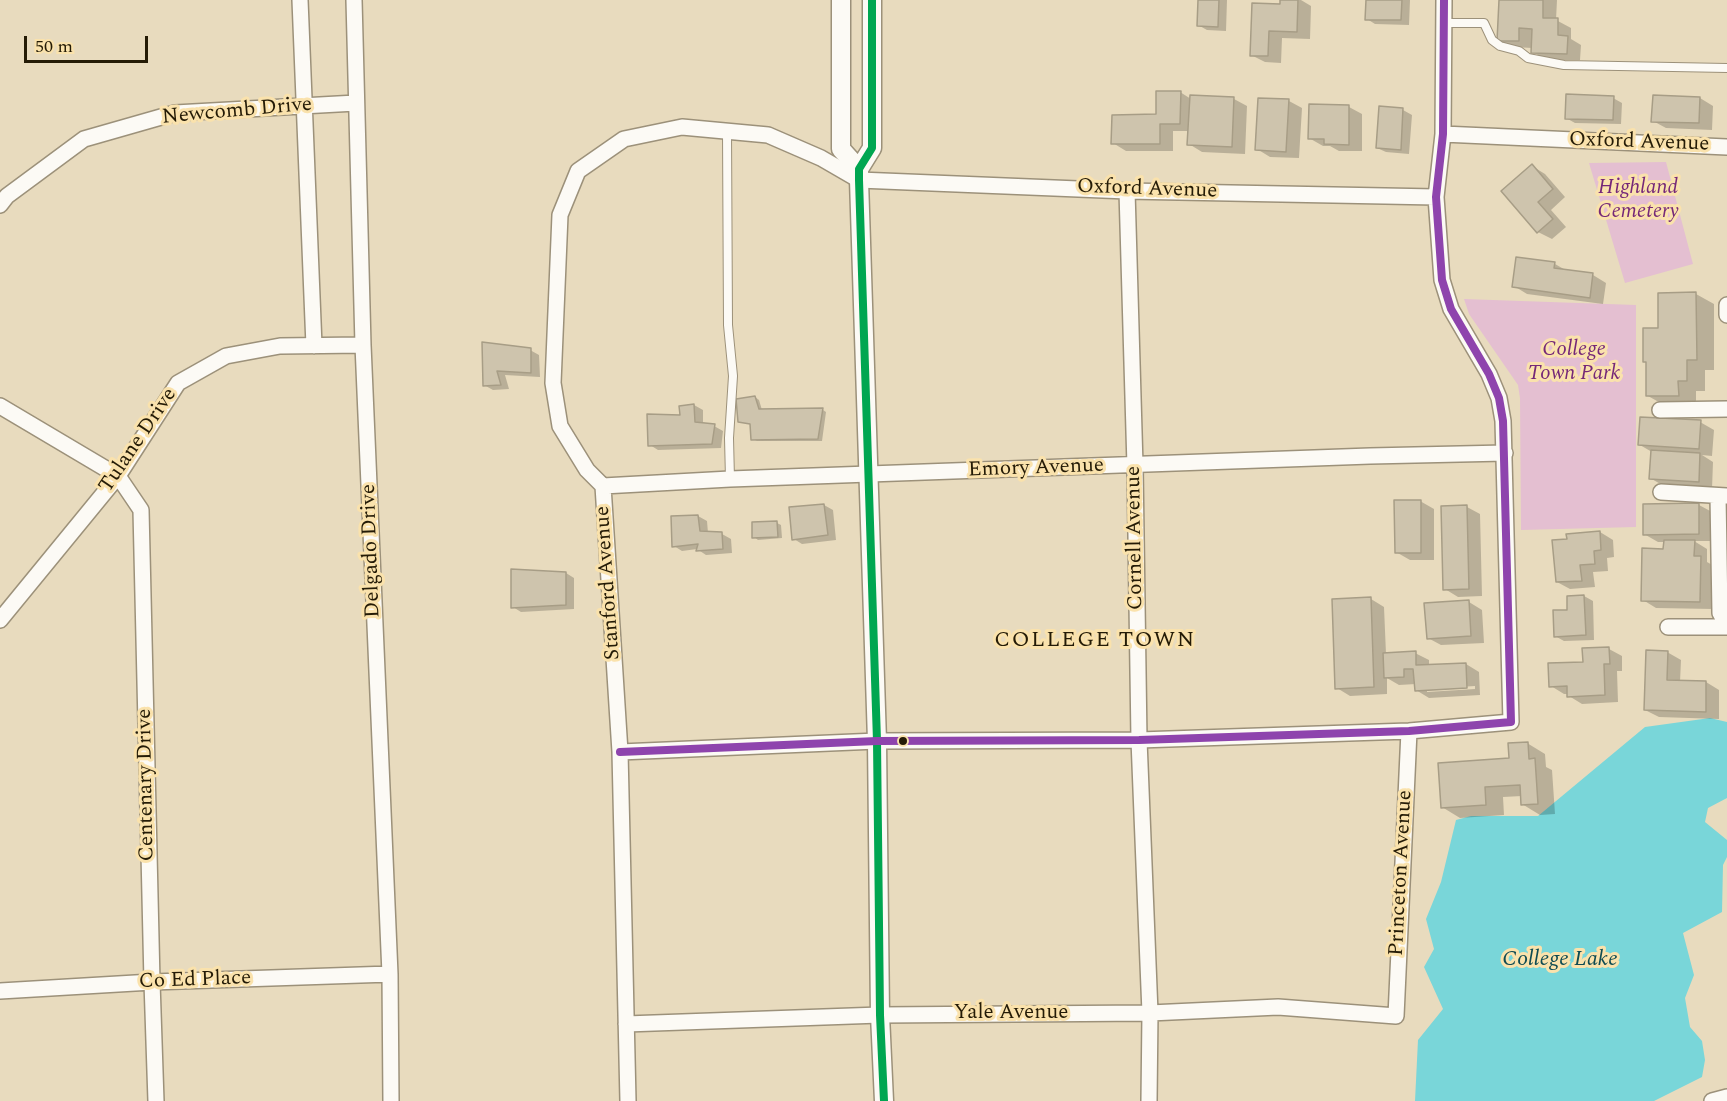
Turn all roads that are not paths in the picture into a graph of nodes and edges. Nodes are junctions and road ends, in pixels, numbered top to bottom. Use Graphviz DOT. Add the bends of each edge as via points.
graph roads {
  1 [pos="300,0"];
  2 [pos="354,0"];
  3 [pos="842,0"];
  4 [pos="872,0"];
  5 [pos="1444,0"];
  6 [pos="1444,23"];
  7 [pos="1727,68"];
  8 [pos="356,103"];
  9 [pos="305,106"];
  10 [pos="727,131"];
  11 [pos="1443,134"];
  12 [pos="1727,147"];
  13 [pos="859,175"];
  14 [pos="1127,191"];
  15 [pos="1436,197"];
  16 [pos="0,205"];
  17 [pos="1727,305"];
  18 [pos="1727,315"];
  19 [pos="363,345"];
  20 [pos="314,346"];
  21 [pos="0,405"];
  22 [pos="1660,410"];
  23 [pos="1727,410"];
  24 [pos="1505,453"];
  25 [pos="1135,466"];
  26 [pos="118,476"];
  27 [pos="870,476"];
  28 [pos="730,479"];
  29 [pos="603,486"];
  30 [pos="1661,492"];
  31 [pos="1723,496"];
  32 [pos="0,620"];
  33 [pos="1668,627"];
  34 [pos="1727,627"];
  35 [pos="1409,731"];
  36 [pos="1139,740"];
  37 [pos="877,741"];
  38 [pos="620,752"];
  39 [pos="390,974"];
  40 [pos="152,982"];
  41 [pos="0,991"];
  42 [pos="1150,1013"];
  43 [pos="880,1015"];
  44 [pos="1396,1016"];
  45 [pos="626,1024"];
  46 [pos="156,1101"];
  47 [pos="391,1101"];
  48 [pos="628,1101"];
  49 [pos="884,1101"];
  50 [pos="1149,1101"];
  1 -- 9 [label="street"];
  2 -- 8 [label="street, Delgado Drive"];
  3 -- 13 [label="street" via="841,148"];
  4 -- 13 [label="street" via="872,148"];
  5 -- 6 [label="street"];
  6 -- 7 [label="lane" via="1484,23 1492,40 1500,46 1528,58 1564,65"];
  6 -- 11 [label="street"];
  8 -- 9 [label="street, Newcomb Drive"];
  8 -- 19 [label="street, Delgado Drive"];
  9 -- 16 [label="street, Newcomb Drive" via="175,113 84,139 6,196"];
  9 -- 20 [label="street"];
  10 -- 13 [label="street, Stanford Avenue" via="768,135"];
  10 -- 28 [label="lane"];
  10 -- 29 [label="street, Stanford Avenue" via="682,127 624,139 578,171 560,215 554,383 560,426 587,470"];
  11 -- 12 [label="street, Oxford Avenue"];
  11 -- 15 [label="street"];
  13 -- 14 [label="street, Oxford Avenue"];
  13 -- 27 [label="street"];
  14 -- 15 [label="street, Oxford Avenue"];
  14 -- 25 [label="street, Cornell Avenue"];
  15 -- 24 [label="street" via="1442,279 1451,309 1499,398"];
  17 -- 18 [label="street"];
  19 -- 20 [label="street, Tulane Drive"];
  19 -- 39 [label="street, Delgado Drive"];
  20 -- 26 [label="street, Tulane Drive" via="280,346 226,356 178,383"];
  21 -- 26 [label="street"];
  22 -- 23 [label="street"];
  24 -- 25 [label="street, Emory Avenue"];
  24 -- 35 [label="street" via="1511,722"];
  25 -- 27 [label="street, Emory Avenue"];
  25 -- 36 [label="street, Cornell Avenue"];
  26 -- 32 [label="street, Tulane Drive"];
  26 -- 40 [label="street, Centenary Drive" via="141,510"];
  27 -- 28 [label="street, Emory Avenue"];
  27 -- 37 [label="street"];
  28 -- 29 [label="street, Emory Avenue"];
  29 -- 38 [label="street, Stanford Avenue"];
  30 -- 31 [label="street"];
  31 -- 34 [label="street" via="1720,613"];
  33 -- 34 [label="street"];
  35 -- 36 [label="street"];
  35 -- 44 [label="street, Princeton Avenue"];
  36 -- 37 [label="street"];
  36 -- 42 [label="street, Cornell Avenue"];
  37 -- 38 [label="street"];
  37 -- 43 [label="street"];
  38 -- 45 [label="street, Stanford Avenue"];
  39 -- 40 [label="street, Co Ed Place"];
  39 -- 47 [label="street, Delgado Drive"];
  40 -- 41 [label="street, Co Ed Place"];
  40 -- 46 [label="street, Centenary Drive"];
  42 -- 43 [label="street, Yale Avenue"];
  42 -- 44 [label="street, Yale Avenue" via="1278,1007"];
  42 -- 50 [label="street, Cornell Avenue"];
  43 -- 45 [label="street, Yale Avenue"];
  43 -- 49 [label="street"];
  45 -- 48 [label="street, Stanford Avenue"];
}
